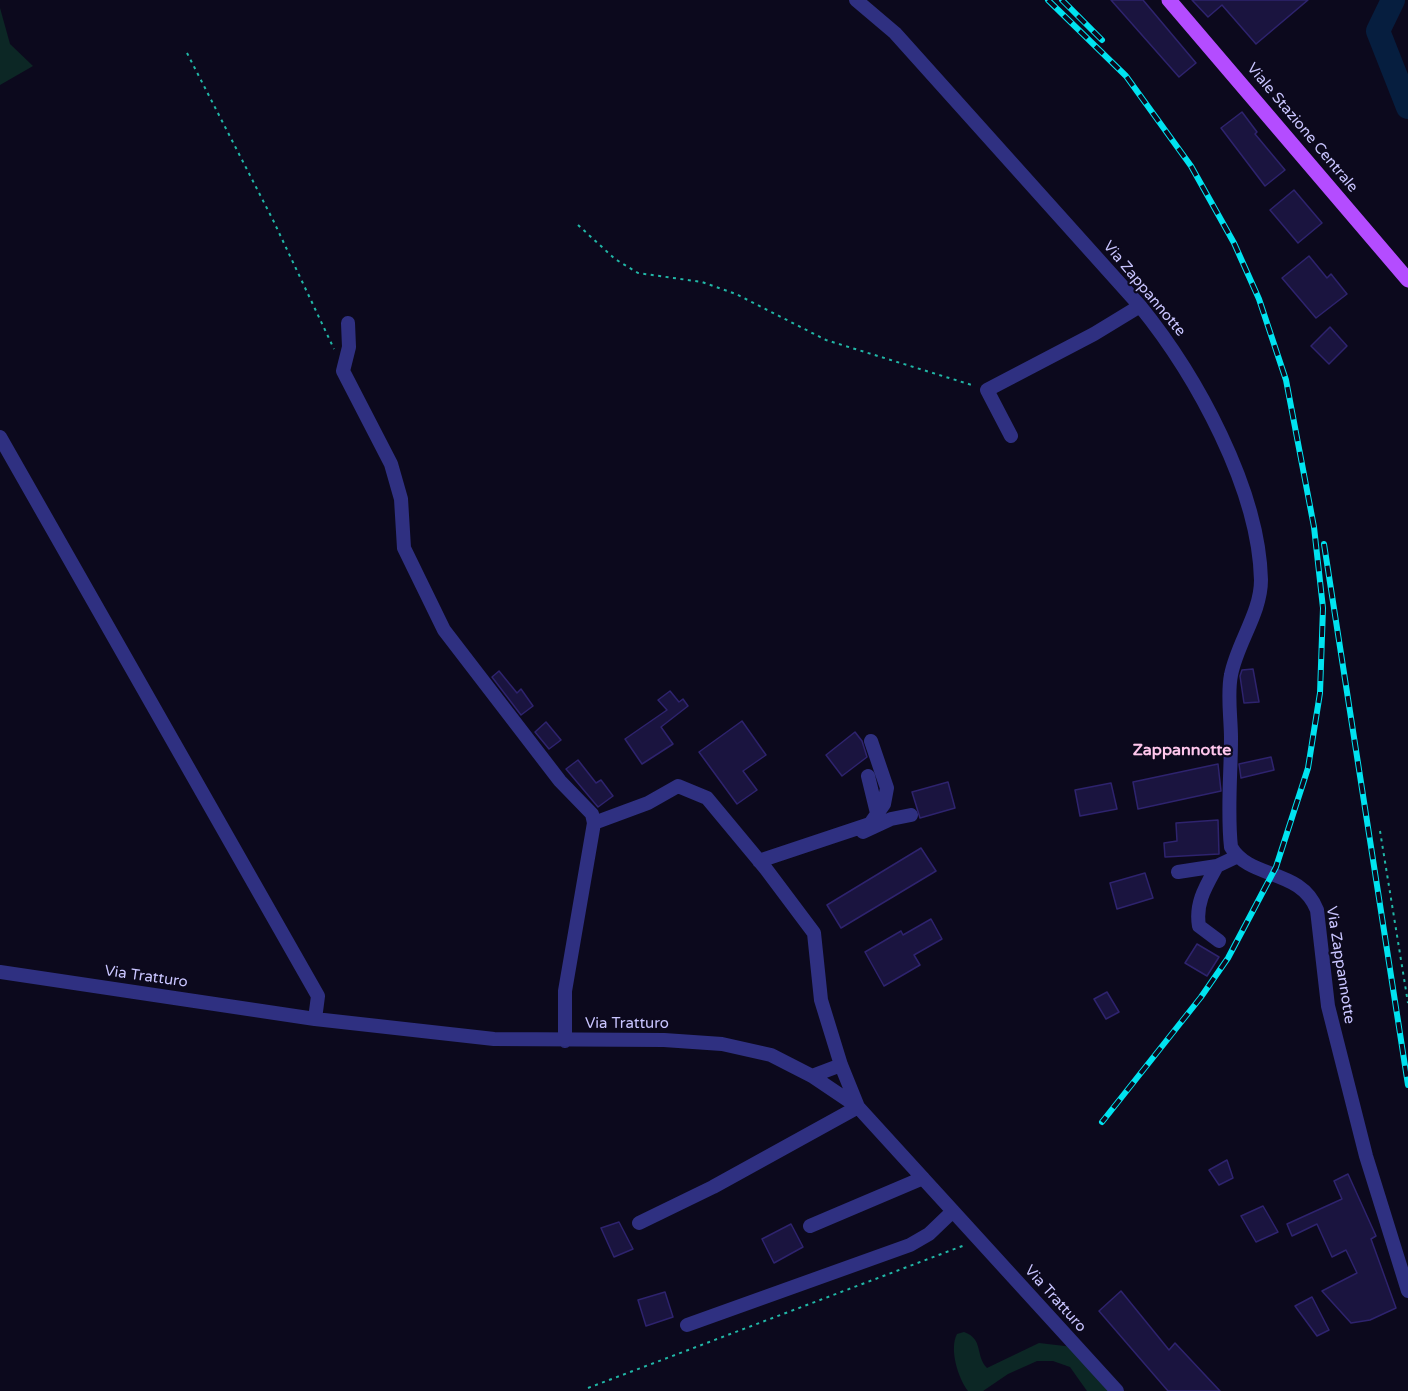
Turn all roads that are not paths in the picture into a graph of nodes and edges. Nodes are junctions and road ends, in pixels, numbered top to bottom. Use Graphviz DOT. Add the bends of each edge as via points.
graph roads {
  1 [pos="856,0"];
  2 [pos="1169,0"];
  3 [pos="1408,280"];
  4 [pos="1140,306"];
  5 [pos="348,323"];
  6 [pos="1011,436"];
  7 [pos="0,437"];
  8 [pos="871,741"];
  9 [pos="868,776"];
  10 [pos="877,813"];
  11 [pos="911,815"];
  12 [pos="594,822"];
  13 [pos="1241,859"];
  14 [pos="763,865"];
  15 [pos="1217,867"];
  16 [pos="1178,872"];
  17 [pos="1220,941"];
  18 [pos="0,972"];
  19 [pos="315,1019"];
  20 [pos="565,1041"];
  21 [pos="841,1065"];
  22 [pos="812,1076"];
  23 [pos="858,1107"];
  24 [pos="923,1178"];
  25 [pos="953,1211"];
  26 [pos="639,1223"];
  27 [pos="810,1226"];
  28 [pos="1408,1291"];
  29 [pos="687,1326"];
  30 [pos="1117,1391"];
  1 -- 4 [label="street, Via Zappannotte" via="895,33"];
  2 -- 3 [label="main road, Viale Stazione Centrale"];
  4 -- 6 [label="street" via="987,390"];
  4 -- 13 [label="street, Via Zappannotte" via="1170,344 1208,408 1243,490 1256,543 1261,582 1230,675 1230,837 1231,847"];
  5 -- 12 [label="street" via="349,347 343,371 391,464 401,499 404,548 444,630 560,782 592,814"];
  7 -- 19 [label="street" via="318,996"];
  8 -- 10 [label="street" via="887,788 884,804"];
  9 -- 10 [label="street"];
  10 -- 14 [label="street" via="870,824"];
  11 -- 14 [label="street"];
  12 -- 14 [label="street" via="648,803 678,786 707,798"];
  12 -- 20 [label="street" via="565,991"];
  13 -- 15 [label="street"];
  13 -- 28 [label="street, Via Zappannotte" via="1307,891 1317,910 1328,1006 1366,1156"];
  14 -- 21 [label="street" via="814,933 821,1000"];
  15 -- 16 [label="street"];
  15 -- 17 [label="street" via="1202,892 1197,914 1199,926"];
  18 -- 19 [label="street, Via Tratturo"];
  19 -- 20 [label="street, Via Tratturo" via="494,1039"];
  20 -- 22 [label="street, Via Tratturo" via="722,1044 771,1055"];
  21 -- 22 [label="street"];
  21 -- 23 [label="street"];
  22 -- 23 [label="street, Via Tratturo"];
  23 -- 24 [label="street, Via Tratturo"];
  23 -- 26 [label="street"];
  24 -- 25 [label="street, Via Tratturo"];
  24 -- 27 [label="street"];
  25 -- 29 [label="street" via="929,1234 910,1245"];
  25 -- 30 [label="street, Via Tratturo"];
}
